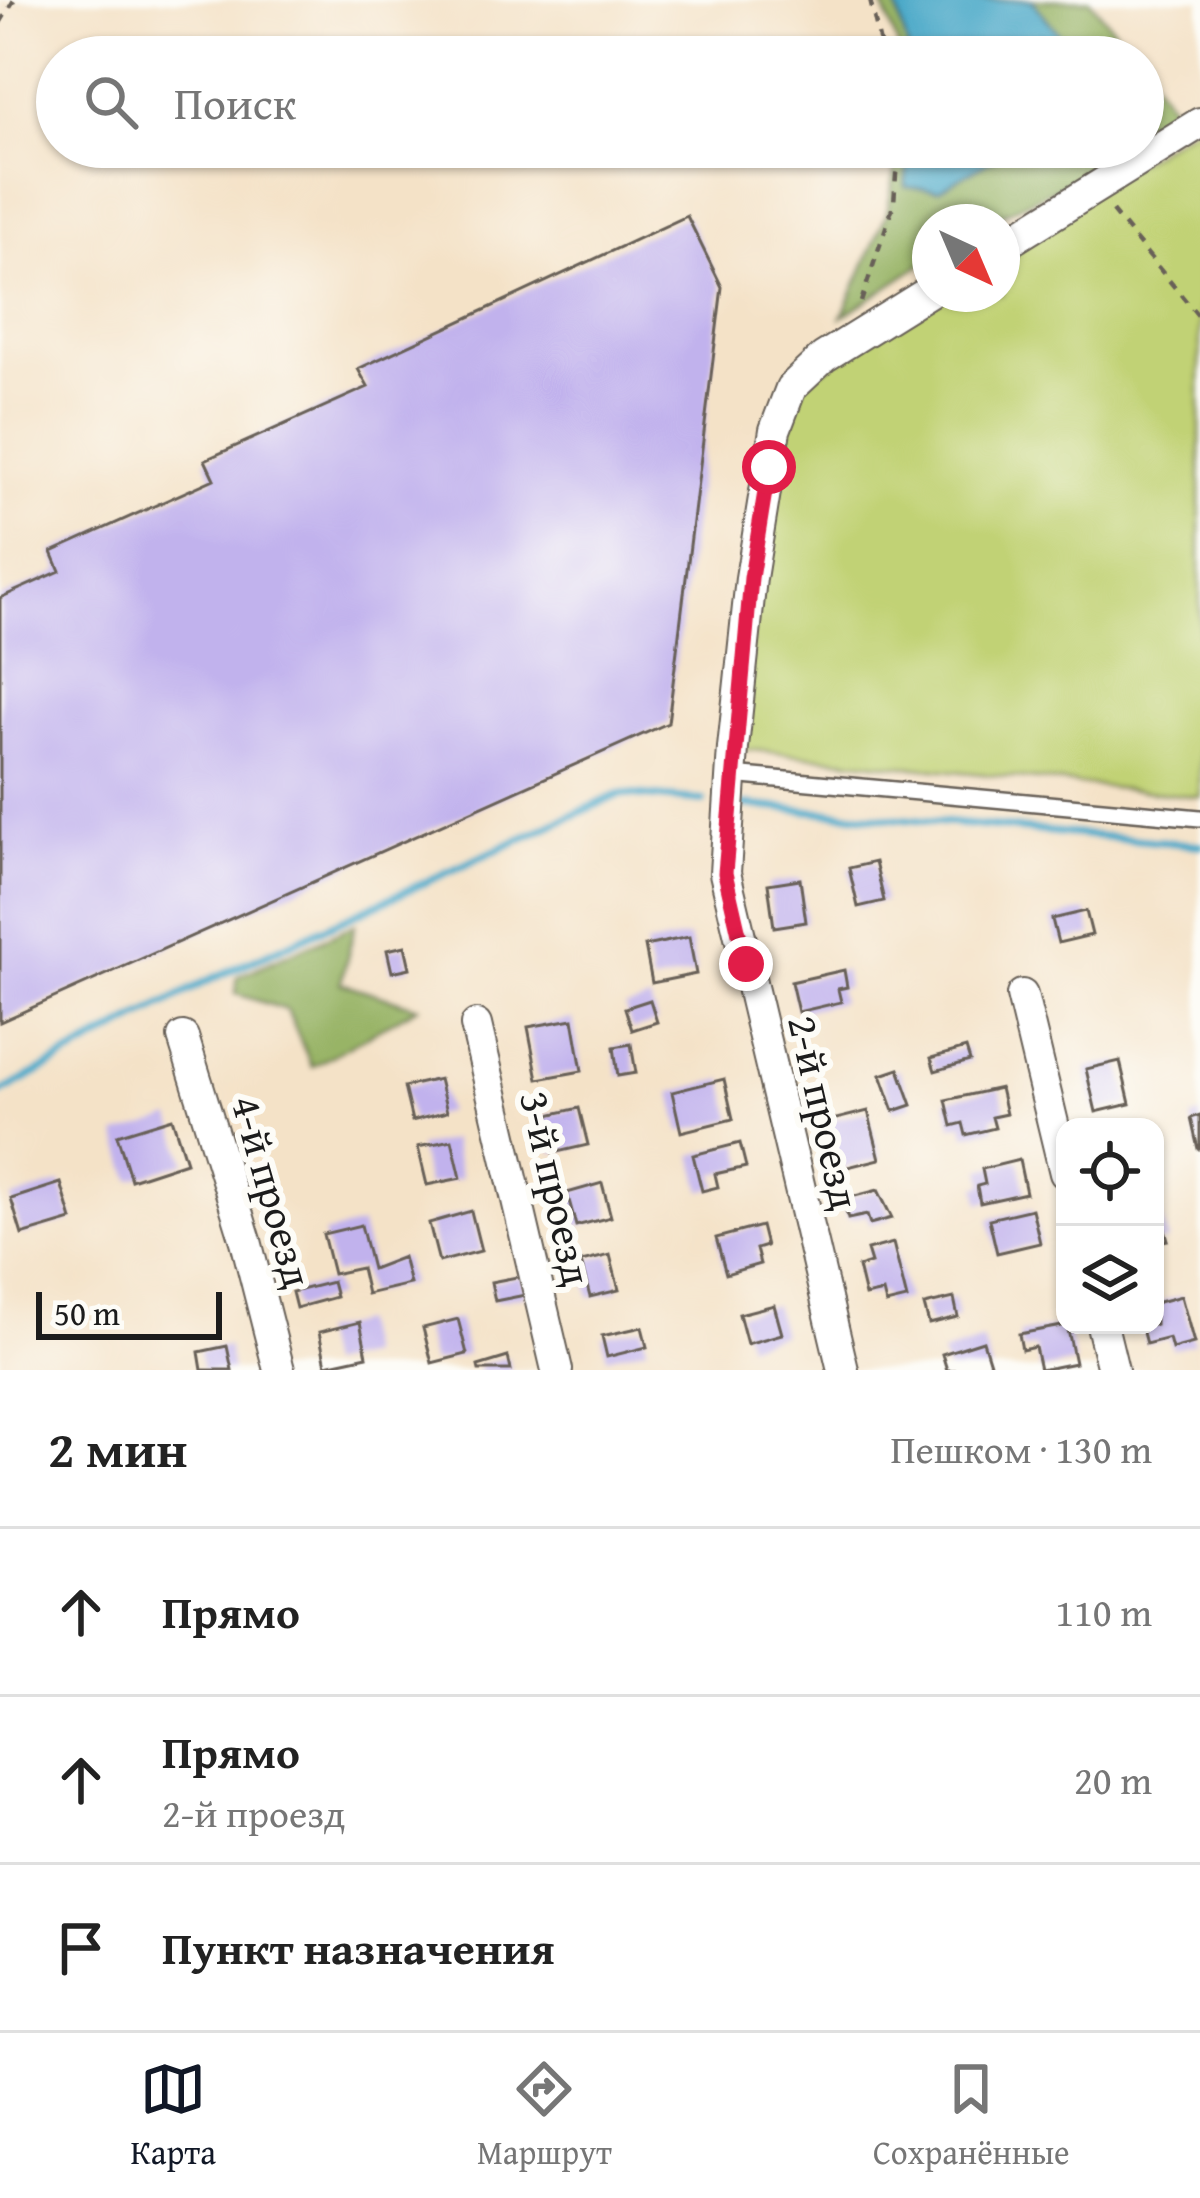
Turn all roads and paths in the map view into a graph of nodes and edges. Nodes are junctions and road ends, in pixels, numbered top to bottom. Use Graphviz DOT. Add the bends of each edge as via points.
graph roads {
  1 [pos="14,0"];
  2 [pos="870,0"];
  3 [pos="0,23"];
  4 [pos="878,36"];
  5 [pos="1200,123"];
  6 [pos="1164,145"];
  7 [pos="896,168"];
  8 [pos="1128,168"];
  9 [pos="1094,189"];
  10 [pos="1020,235"];
  11 [pos="912,302"];
  12 [pos="1200,318"];
  13 [pos="848,342"];
  14 [pos="731,775"];
  15 [pos="1200,818"];
  16 [pos="1022,995"];
  17 [pos="476,1025"];
  18 [pos="183,1037"];
  19 [pos="1056,1135"];
  20 [pos="1104,1334"];
  21 [pos="278,1370"];
  22 [pos="557,1370"];
  23 [pos="843,1370"];
  24 [pos="1113,1370"];
  1 -- 3 [label="path"];
  2 -- 4 [label="path"];
  5 -- 6 [label="street"];
  7 -- 13 [label="path" via="894,203"];
  8 -- 9 [label="street"];
  9 -- 10 [label="street"];
  9 -- 12 [label="path"];
  11 -- 13 [label="street, 2-й проезд"];
  13 -- 14 [label="street, 2-й проезд" via="791,388 775,430"];
  14 -- 15 [label="lane"];
  14 -- 23 [label="street, 2-й проезд" via="725,873"];
  16 -- 19 [label="street"];
  17 -- 22 [label="street, 3-й проезд"];
  18 -- 21 [label="street, 4-й проезд"];
  20 -- 24 [label="street"];
}
